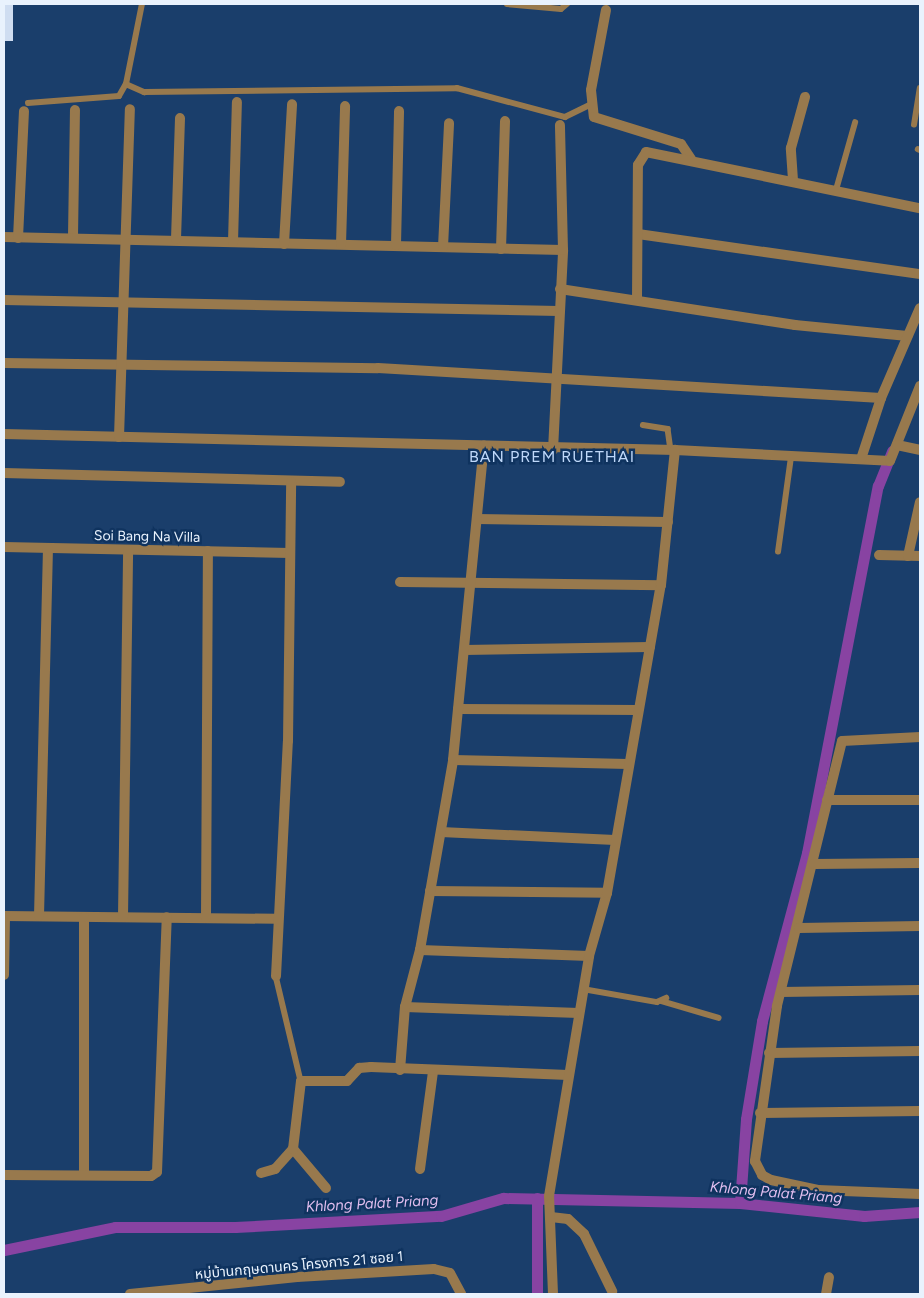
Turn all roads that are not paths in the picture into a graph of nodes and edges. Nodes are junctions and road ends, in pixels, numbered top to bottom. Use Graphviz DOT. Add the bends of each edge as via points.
graph roads {
  1 [pos="142,4"];
  2 [pos="507,4"];
  3 [pos="567,4"];
  4 [pos="604,7"];
  5 [pos="126,84"];
  6 [pos="920,88"];
  7 [pos="805,97"];
  8 [pos="237,102"];
  9 [pos="292,104"];
  10 [pos="590,105"];
  11 [pos="345,106"];
  12 [pos="26,107"];
  13 [pos="130,109"];
  14 [pos="75,110"];
  15 [pos="399,111"];
  16 [pos="180,118"];
  17 [pos="505,120"];
  18 [pos="449,123"];
  19 [pos="855,123"];
  20 [pos="560,125"];
  21 [pos="914,125"];
  22 [pos="691,159"];
  23 [pos="793,180"];
  24 [pos="836,190"];
  25 [pos="920,208"];
  26 [pos="638,234"];
  27 [pos="74,236"];
  28 [pos="4,237"];
  29 [pos="18,238"];
  30 [pos="127,239"];
  31 [pos="176,239"];
  32 [pos="233,242"];
  33 [pos="284,244"];
  34 [pos="341,244"];
  35 [pos="396,246"];
  36 [pos="443,247"];
  37 [pos="502,249"];
  38 [pos="563,250"];
  39 [pos="920,274"];
  40 [pos="560,289"];
  41 [pos="638,299"];
  42 [pos="4,300"];
  43 [pos="125,303"];
  44 [pos="920,308"];
  45 [pos="559,311"];
  46 [pos="907,336"];
  47 [pos="4,364"];
  48 [pos="121,367"];
  49 [pos="557,377"];
  50 [pos="920,387"];
  51 [pos="881,398"];
  52 [pos="643,425"];
  53 [pos="4,434"];
  54 [pos="119,437"];
  55 [pos="897,445"];
  56 [pos="484,446"];
  57 [pos="553,450"];
  58 [pos="673,450"];
  59 [pos="920,450"];
  60 [pos="791,457"];
  61 [pos="866,458"];
  62 [pos="4,473"];
  63 [pos="291,482"];
  64 [pos="340,482"];
  65 [pos="920,502"];
  66 [pos="477,519"];
  67 [pos="668,522"];
  68 [pos="4,547"];
  69 [pos="48,548"];
  70 [pos="128,550"];
  71 [pos="208,552"];
  72 [pos="778,552"];
  73 [pos="290,553"];
  74 [pos="880,555"];
  75 [pos="908,556"];
  76 [pos="920,556"];
  77 [pos="400,582"];
  78 [pos="661,585"];
  79 [pos="471,586"];
  80 [pos="650,647"];
  81 [pos="464,650"];
  82 [pos="458,709"];
  83 [pos="638,710"];
  84 [pos="920,737"];
  85 [pos="453,760"];
  86 [pos="628,764"];
  87 [pos="827,800"];
  88 [pos="920,800"];
  89 [pos="441,832"];
  90 [pos="615,840"];
  91 [pos="920,863"];
  92 [pos="814,864"];
  93 [pos="430,891"];
  94 [pos="607,893"];
  95 [pos="4,916"];
  96 [pos="39,916"];
  97 [pos="84,916"];
  98 [pos="123,917"];
  99 [pos="167,917"];
  100 [pos="206,918"];
  101 [pos="277,919"];
  102 [pos="920,926"];
  103 [pos="799,928"];
  104 [pos="420,950"];
  105 [pos="589,956"];
  106 [pos="4,975"];
  107 [pos="276,976"];
  108 [pos="583,989"];
  109 [pos="920,990"];
  110 [pos="781,992"];
  111 [pos="404,1007"];
  112 [pos="579,1013"];
  113 [pos="719,1018"];
  114 [pos="920,1051"];
  115 [pos="769,1053"];
  116 [pos="400,1070"];
  117 [pos="433,1072"];
  118 [pos="568,1075"];
  119 [pos="300,1081"];
  120 [pos="920,1111"];
  121 [pos="760,1113"];
  122 [pos="293,1149"];
  123 [pos="420,1169"];
  124 [pos="261,1173"];
  125 [pos="84,1174"];
  126 [pos="4,1175"];
  127 [pos="326,1188"];
  128 [pos="920,1194"];
  129 [pos="550,1212"];
  130 [pos="829,1277"];
  131 [pos="188,1291"];
  132 [pos="612,1291"];
  133 [pos="461,1292"];
  134 [pos="130,1294"];
  135 [pos="553,1294"];
  136 [pos="826,1294"];
  1 -- 5 [label="lane"];
  2 -- 3 [label="lane" via="561,9"];
  4 -- 10 [label="street"];
  5 -- 10 [label="lane" via="144,92 458,88 565,117"];
  5 -- 12 [label="lane" via="119,96"];
  6 -- 21 [label="lane"];
  7 -- 23 [label="street" via="791,148"];
  8 -- 32 [label="street"];
  9 -- 33 [label="street"];
  10 -- 22 [label="street" via="603,123 681,144"];
  11 -- 34 [label="street"];
  12 -- 29 [label="street"];
  13 -- 30 [label="street"];
  14 -- 27 [label="street"];
  15 -- 35 [label="street"];
  16 -- 31 [label="street"];
  17 -- 37 [label="street"];
  18 -- 36 [label="street"];
  19 -- 24 [label="lane"];
  20 -- 38 [label="street"];
  22 -- 23 [label="street"];
  22 -- 26 [label="street" via="660,152 640,156"];
  23 -- 24 [label="street"];
  24 -- 25 [label="street"];
  26 -- 39 [label="street"];
  26 -- 41 [label="street"];
  27 -- 29 [label="street"];
  27 -- 30 [label="street"];
  28 -- 29 [label="street"];
  30 -- 31 [label="street"];
  30 -- 43 [label="street"];
  31 -- 32 [label="street"];
  32 -- 33 [label="street"];
  33 -- 34 [label="street"];
  34 -- 35 [label="street"];
  35 -- 36 [label="street"];
  36 -- 37 [label="street"];
  37 -- 38 [label="street"];
  38 -- 40 [label="street"];
  40 -- 41 [label="street"];
  40 -- 45 [label="street"];
  41 -- 46 [label="street" via="795,325"];
  42 -- 43 [label="street"];
  43 -- 45 [label="street"];
  43 -- 48 [label="street"];
  44 -- 46 [label="street"];
  45 -- 49 [label="street"];
  46 -- 51 [label="street"];
  47 -- 48 [label="street"];
  48 -- 49 [label="street" via="378,368"];
  48 -- 54 [label="street"];
  49 -- 51 [label="street"];
  49 -- 57 [label="street"];
  50 -- 55 [label="street"];
  51 -- 61 [label="street"];
  52 -- 58 [label="lane" via="668,429"];
  53 -- 54 [label="street"];
  54 -- 56 [label="street"];
  55 -- 59 [label="street"];
  55 -- 61 [label="street" via="890,461"];
  56 -- 57 [label="street"];
  56 -- 66 [label="street"];
  57 -- 58 [label="street"];
  58 -- 60 [label="street"];
  58 -- 67 [label="street"];
  60 -- 61 [label="street"];
  60 -- 72 [label="lane"];
  62 -- 63 [label="street"];
  63 -- 64 [label="street"];
  63 -- 73 [label="street"];
  65 -- 75 [label="street"];
  66 -- 67 [label="street"];
  66 -- 79 [label="street"];
  67 -- 78 [label="street"];
  68 -- 69 [label="street, Soi Bang Na Villa"];
  69 -- 70 [label="street, Soi Bang Na Villa"];
  69 -- 96 [label="street"];
  70 -- 71 [label="street, Soi Bang Na Villa"];
  70 -- 98 [label="street"];
  71 -- 73 [label="street, Soi Bang Na Villa"];
  71 -- 100 [label="street"];
  73 -- 101 [label="street" via="288,741"];
  74 -- 75 [label="street"];
  75 -- 76 [label="street"];
  77 -- 79 [label="street"];
  78 -- 79 [label="street"];
  78 -- 80 [label="street"];
  79 -- 81 [label="street"];
  80 -- 81 [label="street"];
  80 -- 83 [label="street"];
  81 -- 82 [label="street"];
  82 -- 83 [label="street"];
  82 -- 85 [label="street"];
  83 -- 86 [label="street"];
  84 -- 87 [label="street" via="843,739"];
  85 -- 86 [label="street"];
  85 -- 89 [label="street"];
  86 -- 90 [label="street"];
  87 -- 88 [label="street"];
  87 -- 92 [label="street"];
  89 -- 90 [label="street"];
  89 -- 93 [label="street"];
  90 -- 94 [label="street"];
  91 -- 92 [label="street"];
  92 -- 103 [label="street"];
  93 -- 94 [label="street"];
  93 -- 104 [label="street"];
  94 -- 105 [label="street"];
  95 -- 96 [label="street"];
  95 -- 106 [label="street"];
  96 -- 97 [label="street"];
  97 -- 98 [label="street"];
  97 -- 125 [label="street"];
  98 -- 99 [label="street"];
  99 -- 100 [label="street"];
  99 -- 125 [label="street" via="160,1166 150,1176"];
  100 -- 101 [label="street"];
  101 -- 107 [label="street"];
  102 -- 103 [label="street"];
  103 -- 110 [label="street"];
  104 -- 105 [label="street"];
  104 -- 111 [label="street"];
  105 -- 108 [label="street"];
  107 -- 119 [label="lane"];
  108 -- 112 [label="street"];
  108 -- 113 [label="lane" via="664,999"];
  109 -- 110 [label="street"];
  110 -- 115 [label="street"];
  111 -- 112 [label="street"];
  111 -- 116 [label="street"];
  112 -- 118 [label="street"];
  114 -- 115 [label="street"];
  115 -- 121 [label="street"];
  116 -- 117 [label="street"];
  116 -- 119 [label="street" via="358,1068 347,1081"];
  117 -- 118 [label="street"];
  117 -- 123 [label="street"];
  118 -- 129 [label="street" via="549,1196"];
  119 -- 122 [label="street"];
  120 -- 121 [label="street"];
  121 -- 128 [label="street" via="755,1161 762,1175 818,1190"];
  122 -- 124 [label="street" via="275,1169"];
  122 -- 127 [label="street"];
  125 -- 126 [label="street"];
  129 -- 132 [label="street" via="568,1219 584,1234"];
  129 -- 135 [label="street"];
  130 -- 136 [label="street"];
  131 -- 133 [label="street, หมู่บ้านกฤษดานคร โครงการ 21 ซอย 1" via="434,1269 450,1273"];
  131 -- 134 [label="street, หมู่บ้านกฤษดานคร โครงการ 21 ซอย 1"];
}
